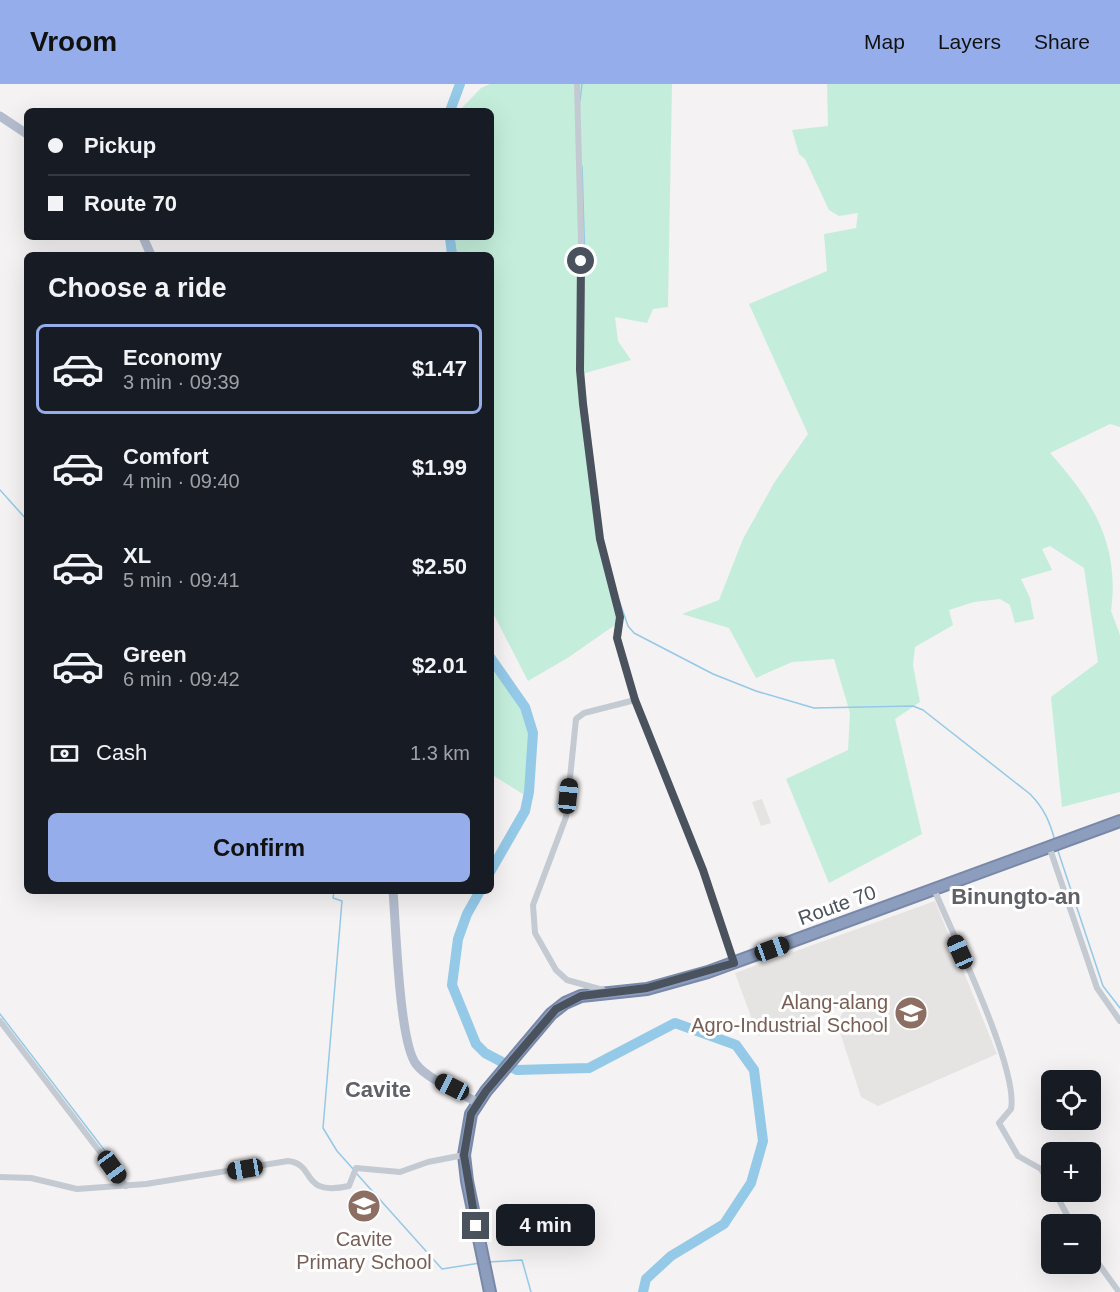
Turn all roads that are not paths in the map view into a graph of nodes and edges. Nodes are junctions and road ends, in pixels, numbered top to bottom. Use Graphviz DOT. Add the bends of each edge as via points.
graph roads {
  1 [pos="577,84"];
  2 [pos="0,116"];
  3 [pos="24,132"];
  4 [pos="635,700"];
  5 [pos="1120,821"];
  6 [pos="1050,846"];
  7 [pos="933,889"];
  8 [pos="393,894"];
  9 [pos="734,963"];
  10 [pos="612,993"];
  11 [pos="0,1021"];
  12 [pos="1120,1021"];
  13 [pos="478,1103"];
  14 [pos="464,1155"];
  15 [pos="1041,1170"];
  16 [pos="0,1177"];
  17 [pos="126,1186"];
  18 [pos="1101,1267"];
  19 [pos="490,1292"];
  20 [pos="1119,1292"];
  1 -- 4 [label="street" via="583,404 600,539 620,617 617,638"];
  2 -- 3 [label="main road"];
  4 -- 9 [label="street" via="703,870"];
  4 -- 10 [label="street" via="584,713 576,719 566,817 533,905 535,933 556,969 576,984"];
  5 -- 6 [label="highway, Route 70"];
  6 -- 7 [label="highway, Route 70"];
  6 -- 12 [label="street" via="1097,988"];
  7 -- 9 [label="highway, Route 70"];
  7 -- 15 [label="street" via="973,981 1009,1081 1011,1109 999,1123 1018,1156"];
  8 -- 13 [label="main road" via="410,1054 425,1073"];
  9 -- 10 [label="highway, Route 70" via="647,988"];
  10 -- 13 [label="highway, Route 70" via="581,996 556,1009"];
  11 -- 17 [label="street"];
  13 -- 14 [label="highway, Route 70" via="471,1114"];
  14 -- 17 [label="street" via="400,1172 355,1170 349,1186 330,1190 316,1185 299,1164 288,1161"];
  14 -- 19 [label="highway, Route 70"];
  16 -- 17 [label="street" via="32,1178 77,1189"];
  18 -- 20 [label="street"];
}
